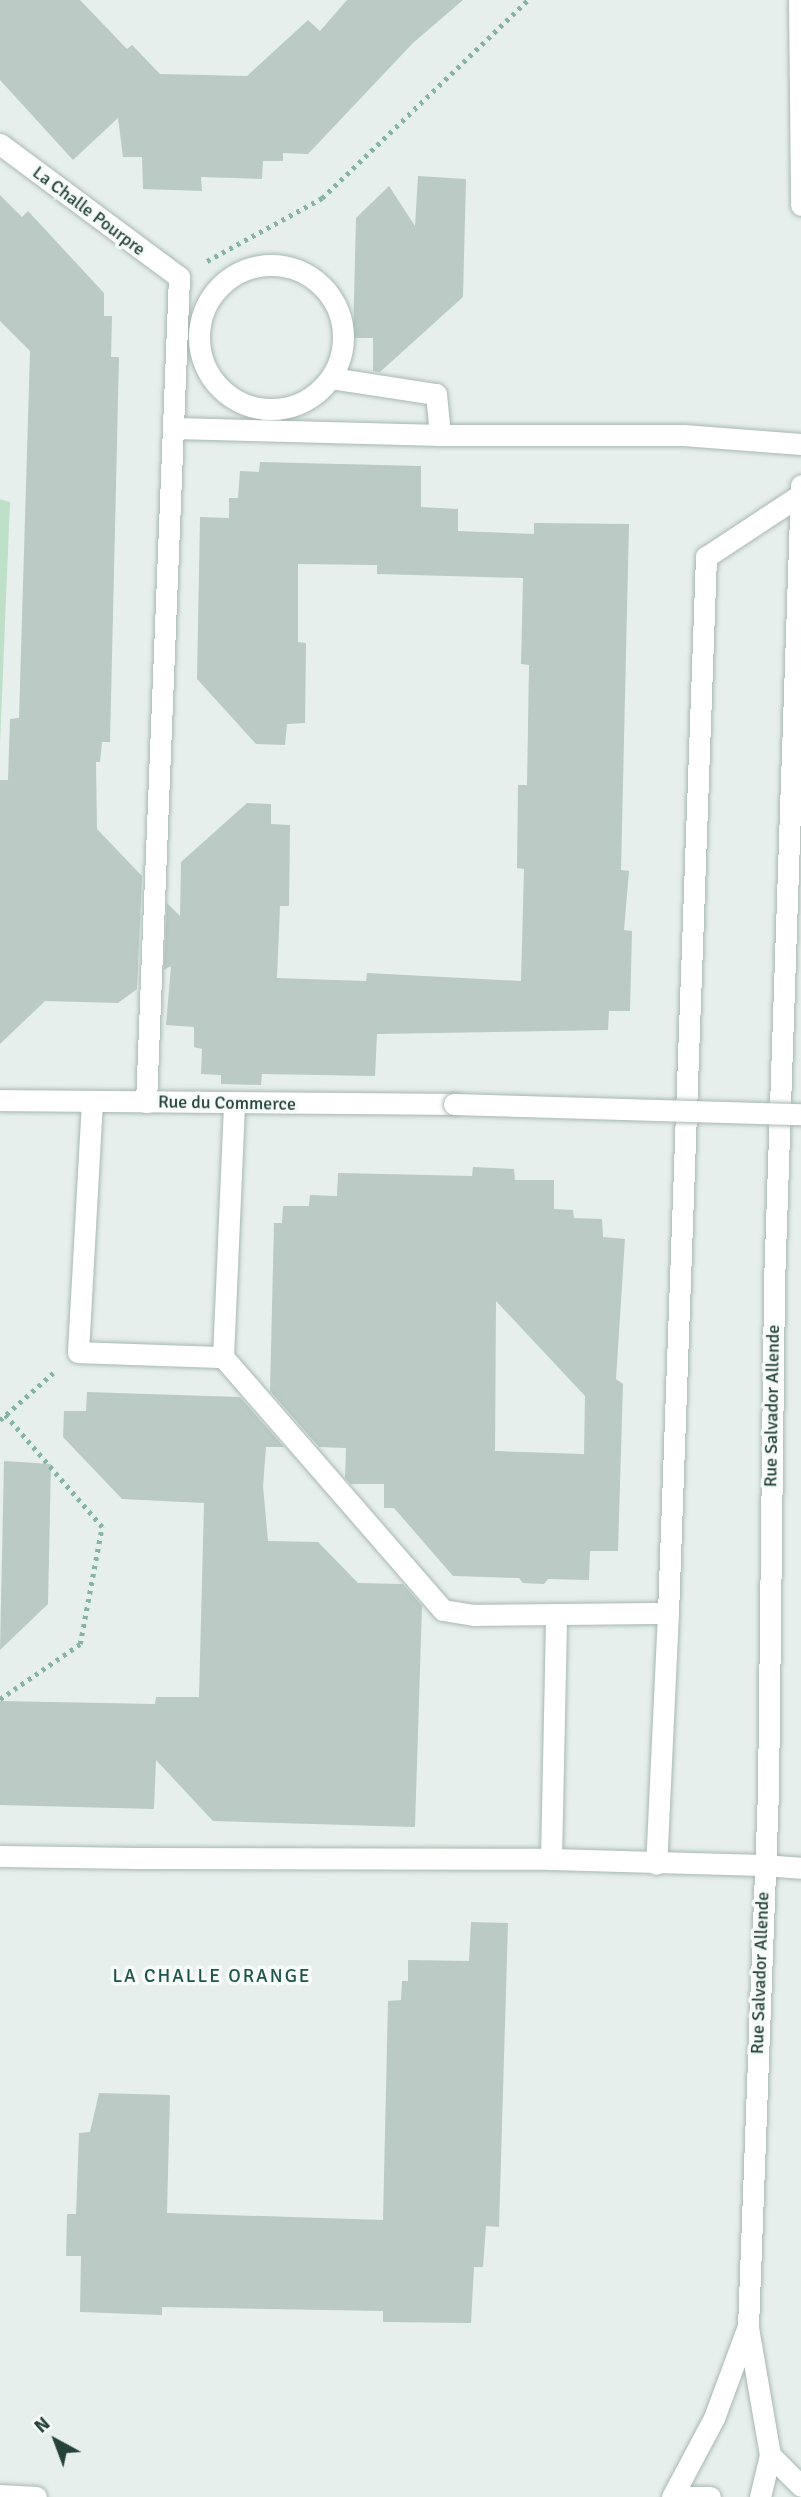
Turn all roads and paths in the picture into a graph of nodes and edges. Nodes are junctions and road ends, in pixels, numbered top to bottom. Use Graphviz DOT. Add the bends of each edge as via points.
graph roads {
  1 [pos="528,0"];
  2 [pos="799,0"];
  3 [pos="0,144"];
  4 [pos="801,205"];
  5 [pos="179,277"];
  6 [pos="331,378"];
  7 [pos="175,428"];
  8 [pos="440,435"];
  9 [pos="801,444"];
  10 [pos="801,485"];
  11 [pos="800,495"];
  12 [pos="0,1100"];
  13 [pos="92,1101"];
  14 [pos="146,1102"];
  15 [pos="234,1104"];
  16 [pos="801,1114"];
  17 [pos="78,1352"];
  18 [pos="223,1357"];
  19 [pos="5,1415"];
  20 [pos="0,1420"];
  21 [pos="668,1613"];
  22 [pos="556,1615"];
  23 [pos="0,1699"];
  24 [pos="0,1856"];
  25 [pos="551,1859"];
  26 [pos="656,1864"];
  27 [pos="762,1865"];
  28 [pos="801,1868"];
  29 [pos="748,2328"];
  30 [pos="770,2455"];
  31 [pos="801,2486"];
  32 [pos="0,2495"];
  33 [pos="36,2497"];
  34 [pos="672,2497"];
  35 [pos="679,2497"];
  36 [pos="709,2497"];
  37 [pos="760,2497"];
  1 -- 5 [label="path" via="323,198"];
  2 -- 4 [label="street"];
  3 -- 5 [label="street, La Challe Pourpre"];
  5 -- 7 [label="street"];
  6 -- 6 [label="street" via="341,356 344,332 338,309 325,289 307,274 284,265 237,272 218,286 205,306 199,329 200,353 209,375 225,393 246,405 269,409 293,406 314,395"];
  6 -- 8 [label="street" via="436,394"];
  7 -- 8 [label="street"];
  7 -- 14 [label="street"];
  8 -- 9 [label="street" via="683,435"];
  10 -- 11 [label="street, Rue Salvador Allende"];
  11 -- 21 [label="street" via="706,557"];
  11 -- 27 [label="street, Rue Salvador Allende" via="774,1283 768,1791"];
  12 -- 13 [label="street, Rue du Commerce"];
  13 -- 14 [label="street, Rue du Commerce"];
  13 -- 17 [label="street"];
  14 -- 15 [label="street, Rue du Commerce"];
  15 -- 16 [label="street, Rue du Commerce, bridge" via="454,1104"];
  15 -- 18 [label="street"];
  17 -- 18 [label="street"];
  17 -- 19 [label="path"];
  18 -- 22 [label="street" via="443,1610 475,1615"];
  19 -- 20 [label="path"];
  19 -- 23 [label="path" via="102,1527 80,1644"];
  21 -- 22 [label="street"];
  21 -- 26 [label="street"];
  22 -- 25 [label="street"];
  24 -- 25 [label="street"];
  25 -- 26 [label="street"];
  26 -- 27 [label="street"];
  27 -- 28 [label="street"];
  27 -- 29 [label="street, Rue Salvador Allende"];
  29 -- 30 [label="street, Rue Salvador Allende"];
  29 -- 34 [label="street, Rue Salvador Allende" via="714,2418"];
  30 -- 31 [label="street"];
  30 -- 37 [label="street, Rue Salvador Allende"];
  32 -- 33 [label="street"];
  35 -- 36 [label="street"];
}
